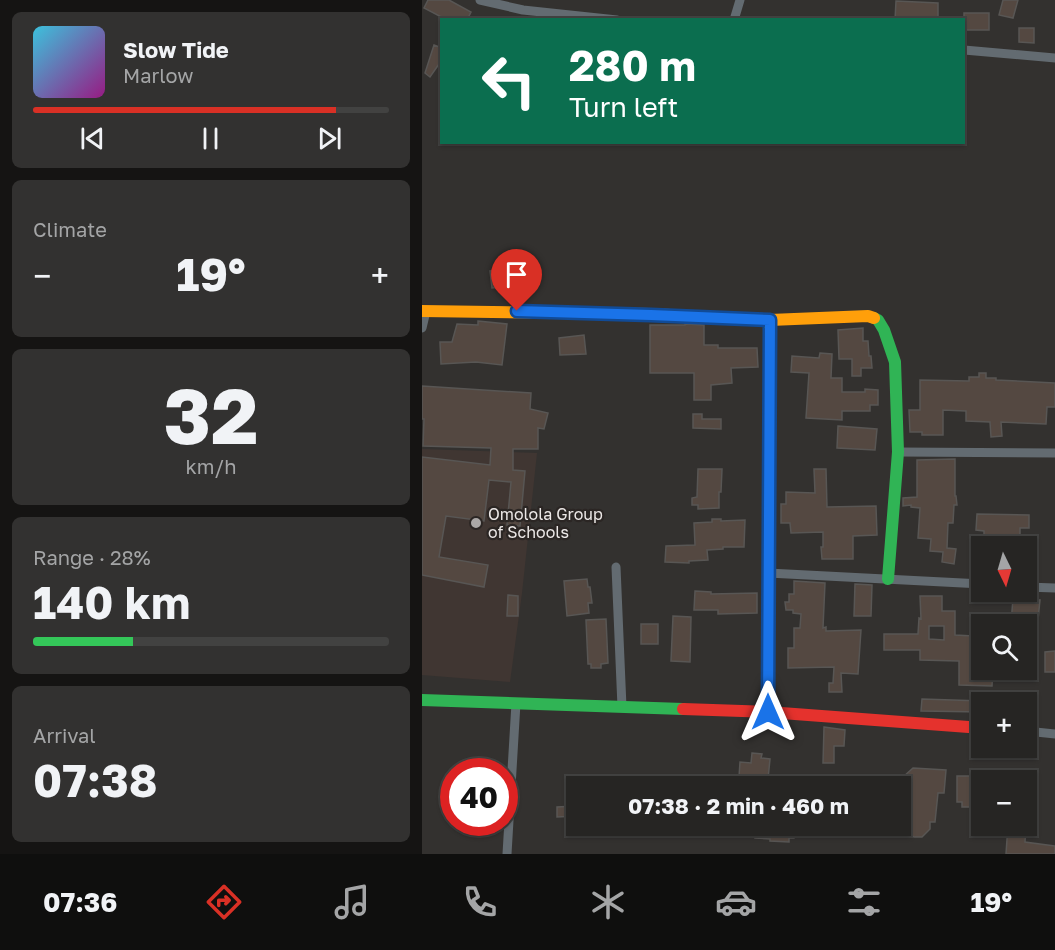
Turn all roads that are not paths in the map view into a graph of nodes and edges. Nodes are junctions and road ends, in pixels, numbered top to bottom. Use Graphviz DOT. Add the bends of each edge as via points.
graph roads {
  1 [pos="479,0"];
  2 [pos="740,0"];
  3 [pos="598,18"];
  4 [pos="735,18"];
  5 [pos="965,50"];
  6 [pos="1055,58"];
  7 [pos="424,311"];
  8 [pos="770,320"];
  9 [pos="422,328"];
  10 [pos="898,452"];
  11 [pos="1055,453"];
  12 [pos="616,567"];
  13 [pos="768,573"];
  14 [pos="888,579"];
  15 [pos="971,583"];
  16 [pos="1037,587"];
  17 [pos="1055,588"];
  18 [pos="422,700"];
  19 [pos="516,703"];
  20 [pos="622,707"];
  21 [pos="768,712"];
  22 [pos="971,727"];
  23 [pos="1037,732"];
  24 [pos="1055,734"];
  25 [pos="507,854"];
  1 -- 3 [label="street" via="523,10"];
  2 -- 4 [label="street"];
  5 -- 6 [label="street"];
  7 -- 8 [label="street"];
  7 -- 9 [label="street"];
  8 -- 10 [label="street" via="868,316 878,320 895,362"];
  8 -- 13 [label="street"];
  10 -- 11 [label="street"];
  10 -- 14 [label="street"];
  12 -- 20 [label="street"];
  13 -- 14 [label="street"];
  13 -- 21 [label="street"];
  14 -- 15 [label="street"];
  16 -- 17 [label="street"];
  18 -- 19 [label="street"];
  19 -- 20 [label="street"];
  19 -- 25 [label="street"];
  20 -- 21 [label="street"];
  21 -- 22 [label="street"];
  23 -- 24 [label="street"];
}
